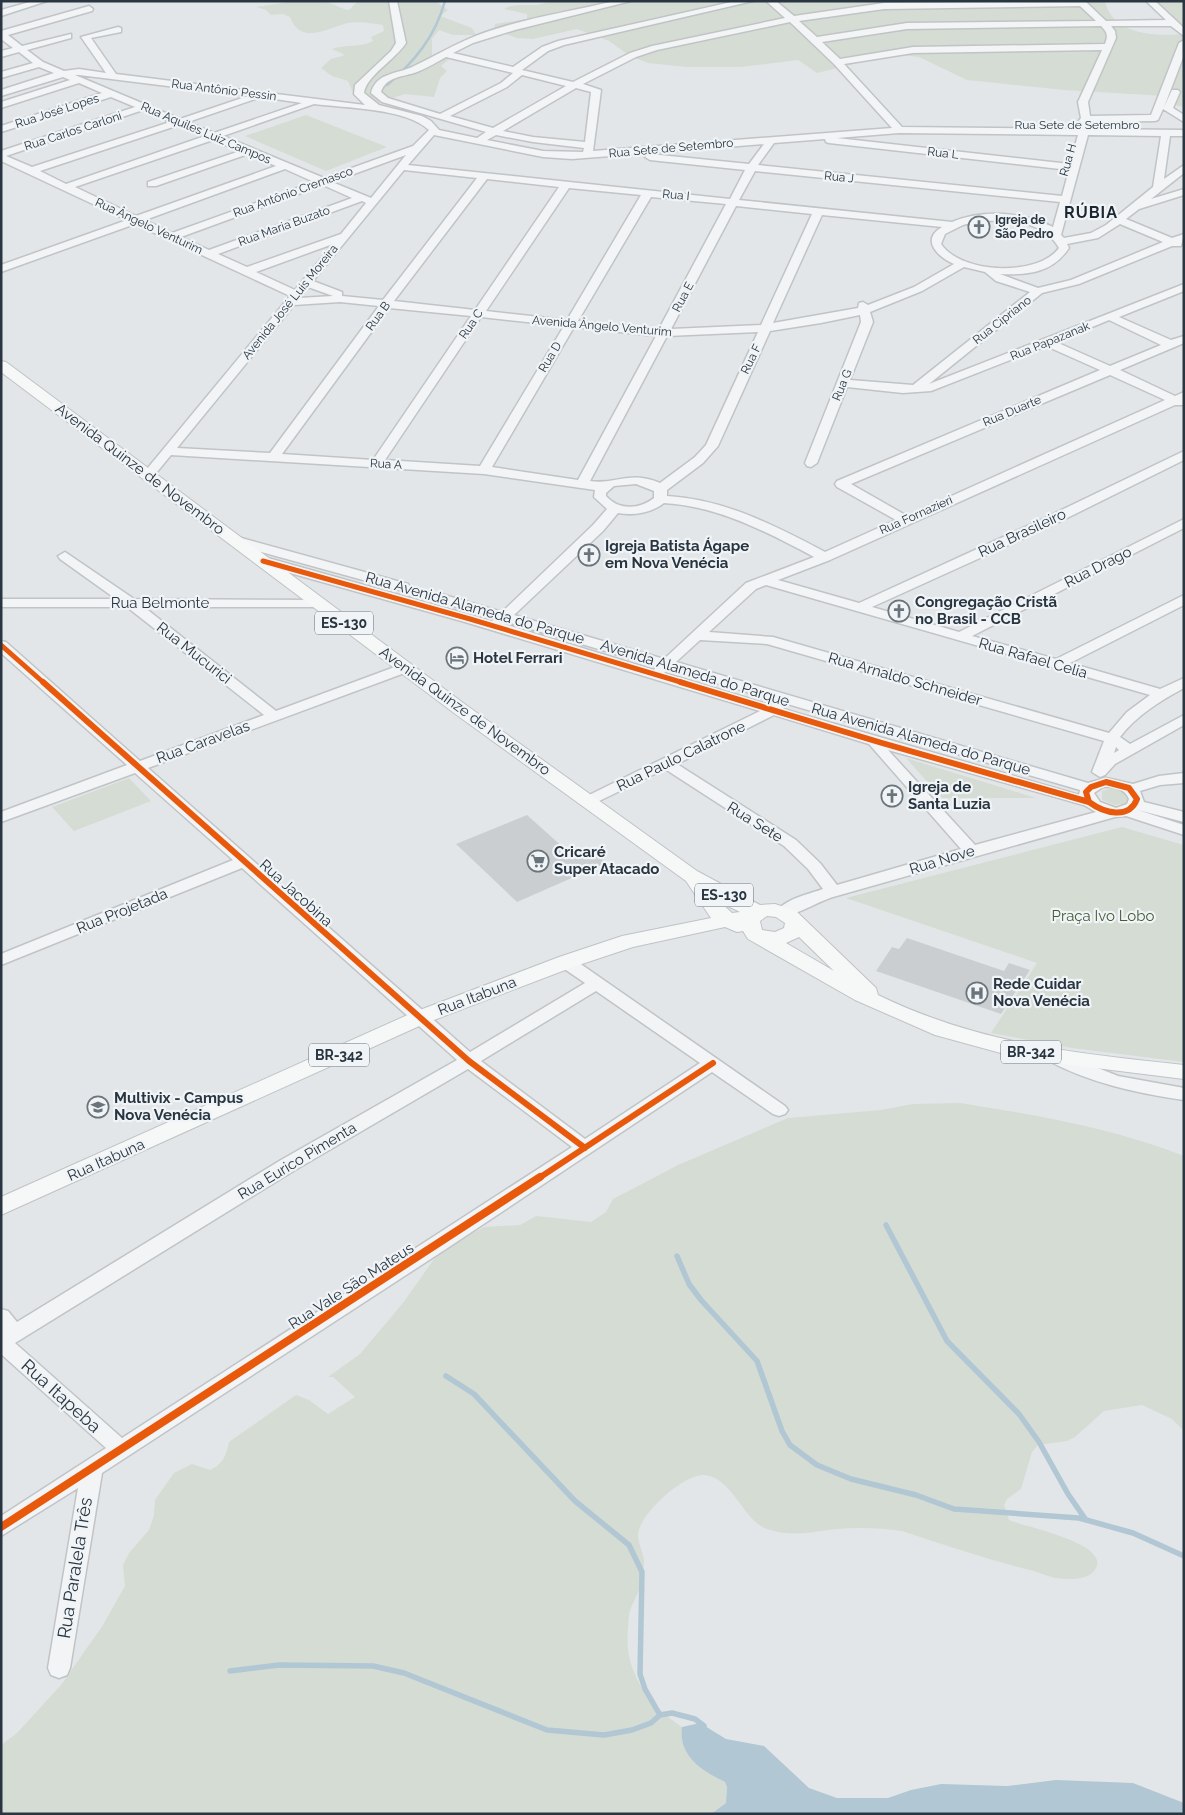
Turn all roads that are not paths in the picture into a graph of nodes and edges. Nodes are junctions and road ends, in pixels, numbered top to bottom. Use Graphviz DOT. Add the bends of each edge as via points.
graph roads {
  1 [pos="43,1"];
  2 [pos="393,1"];
  3 [pos="627,1"];
  4 [pos="749,1"];
  5 [pos="770,1"];
  6 [pos="1150,1"];
  7 [pos="1080,2"];
  8 [pos="89,9"];
  9 [pos="1,13"];
  10 [pos="793,19"];
  11 [pos="1173,23"];
  12 [pos="1103,24"];
  13 [pos="118,30"];
  14 [pos="1184,33"];
  15 [pos="1,34"];
  16 [pos="68,36"];
  17 [pos="817,40"];
  18 [pos="1184,43"];
  19 [pos="1108,48"];
  20 [pos="21,49"];
  21 [pos="1,54"];
  22 [pos="445,54"];
  23 [pos="840,62"];
  24 [pos="40,64"];
  25 [pos="517,71"];
  26 [pos="1184,72"];
  27 [pos="63,74"];
  28 [pos="1,75"];
  29 [pos="113,76"];
  30 [pos="80,80"];
  31 [pos="576,84"];
  32 [pos="1184,89"];
  33 [pos="1,93"];
  34 [pos="113,94"];
  35 [pos="260,95"];
  36 [pos="314,102"];
  37 [pos="1,105"];
  38 [pos="144,107"];
  39 [pos="386,110"];
  40 [pos="1169,110"];
  41 [pos="1184,111"];
  42 [pos="441,117"];
  43 [pos="1184,118"];
  44 [pos="177,122"];
  45 [pos="1184,124"];
  46 [pos="1082,126"];
  47 [pos="1168,127"];
  48 [pos="1,129"];
  49 [pos="899,130"];
  50 [pos="433,131"];
  51 [pos="490,132"];
  52 [pos="1184,134"];
  53 [pos="211,136"];
  54 [pos="813,136"];
  55 [pos="772,139"];
  56 [pos="478,141"];
  57 [pos="417,148"];
  58 [pos="589,150"];
  59 [pos="248,151"];
  60 [pos="613,153"];
  61 [pos="1,156"];
  62 [pos="284,166"];
  63 [pos="401,167"];
  64 [pos="1069,167"];
  65 [pos="751,168"];
  66 [pos="1184,168"];
  67 [pos="31,171"];
  68 [pos="484,176"];
  69 [pos="322,181"];
  70 [pos="152,184"];
  71 [pos="566,184"];
  72 [pos="66,187"];
  73 [pos="1158,187"];
  74 [pos="1184,192"];
  75 [pos="648,193"];
  76 [pos="1061,199"];
  77 [pos="366,200"];
  78 [pos="734,201"];
  79 [pos="1131,209"];
  80 [pos="819,210"];
  81 [pos="134,219"];
  82 [pos="1119,220"];
  83 [pos="950,225"];
  84 [pos="1045,228"];
  85 [pos="345,235"];
  86 [pos="170,237"];
  87 [pos="1184,237"];
  88 [pos="1059,238"];
  89 [pos="1171,242"];
  90 [pos="1184,247"];
  91 [pos="208,254"];
  92 [pos="957,262"];
  93 [pos="1,269"];
  94 [pos="989,270"];
  95 [pos="244,272"];
  96 [pos="307,283"];
  97 [pos="1184,287"];
  98 [pos="1038,292"];
  99 [pos="294,298"];
  100 [pos="387,302"];
  101 [pos="864,308"];
  102 [pos="479,312"];
  103 [pos="1111,317"];
  104 [pos="570,322"];
  105 [pos="767,327"];
  106 [pos="664,331"];
  107 [pos="1184,339"];
  108 [pos="1048,342"];
  109 [pos="1171,344"];
  110 [pos="1,365"];
  111 [pos="1110,370"];
  112 [pos="842,383"];
  113 [pos="914,389"];
  114 [pos="1181,400"];
  115 [pos="166,451"];
  116 [pos="1184,455"];
  117 [pos="274,458"];
  118 [pos="377,463"];
  119 [pos="811,463"];
  120 [pos="484,470"];
  121 [pos="148,475"];
  122 [pos="583,483"];
  123 [pos="604,487"];
  124 [pos="660,494"];
  125 [pos="615,508"];
  126 [pos="905,520"];
  127 [pos="1184,523"];
  128 [pos="234,540"];
  129 [pos="65,556"];
  130 [pos="825,557"];
  131 [pos="263,561"];
  132 [pos="762,580"];
  133 [pos="1184,599"];
  134 [pos="1,602"];
  135 [pos="129,602"];
  136 [pos="318,603"];
  137 [pos="859,608"];
  138 [pos="499,621"];
  139 [pos="697,636"];
  140 [pos="959,637"];
  141 [pos="1,645"];
  142 [pos="667,663"];
  143 [pos="1056,665"];
  144 [pos="405,668"];
  145 [pos="656,674"];
  146 [pos="1184,682"];
  147 [pos="1160,694"];
  148 [pos="786,700"];
  149 [pos="773,710"];
  150 [pos="274,716"];
  151 [pos="1184,719"];
  152 [pos="876,733"];
  153 [pos="1111,738"];
  154 [pos="1130,750"];
  155 [pos="665,763"];
  156 [pos="138,766"];
  157 [pos="1103,767"];
  158 [pos="1184,778"];
  159 [pos="1092,795"];
  160 [pos="1126,800"];
  161 [pos="588,802"];
  162 [pos="1,817"];
  163 [pos="1184,817"];
  164 [pos="1072,823"];
  165 [pos="1184,830"];
  166 [pos="971,851"];
  167 [pos="243,862"];
  168 [pos="693,878"];
  169 [pos="834,892"];
  170 [pos="813,899"];
  171 [pos="790,917"];
  172 [pos="729,921"];
  173 [pos="756,925"];
  174 [pos="686,928"];
  175 [pos="1,960"];
  176 [pos="566,962"];
  177 [pos="596,984"];
  178 [pos="884,1006"];
  179 [pos="418,1018"];
  180 [pos="1053,1056"];
  181 [pos="469,1061"];
  182 [pos="713,1063"];
  183 [pos="1184,1072"];
  184 [pos="1184,1094"];
  185 [pos="779,1110"];
  186 [pos="585,1148"];
  187 [pos="1,1207"];
  188 [pos="1,1316"];
  189 [pos="6,1339"];
  190 [pos="121,1450"];
  191 [pos="92,1468"];
  192 [pos="1,1527"];
  193 [pos="59,1668"];
  1 -- 9 [label="street"];
  2 -- 39 [label="street" via="401,43 394,54 364,80 358,94"];
  3 -- 22 [label="street" via="512,28 470,41"];
  4 -- 25 [label="street" via="561,43 545,49"];
  5 -- 10 [label="street"];
  6 -- 11 [label="street"];
  7 -- 10 [label="street" via="884,6"];
  7 -- 12 [label="street"];
  8 -- 15 [label="street"];
  10 -- 17 [label="street"];
  10 -- 31 [label="street" via="633,55"];
  11 -- 12 [label="street"];
  11 -- 14 [label="street"];
  12 -- 17 [label="street" via="884,28"];
  12 -- 19 [label="street" via="1111,31"];
  13 -- 29 [label="street" via="85,38"];
  15 -- 20 [label="street, Rua Aquiles Luiz Campos"];
  16 -- 20 [label="street"];
  17 -- 23 [label="street"];
  18 -- 46 [label="street" via="1155,118"];
  19 -- 23 [label="street" via="913,50"];
  19 -- 46 [label="street, Rua H" via="1083,102"];
  20 -- 21 [label="street"];
  20 -- 24 [label="street, Rua Aquiles Luiz Campos"];
  22 -- 25 [label="street"];
  22 -- 42 [label="street" via="414,70 393,74 379,84 376,93 384,100"];
  23 -- 49 [label="street"];
  24 -- 27 [label="street, Rua Aquiles Luiz Campos"];
  24 -- 28 [label="street"];
  25 -- 31 [label="street"];
  25 -- 42 [label="street" via="504,85"];
  26 -- 40 [label="street" via="1168,103"];
  27 -- 29 [label="street, Rua Antônio Pessin" via="79,72"];
  27 -- 30 [label="street, Rua Aquiles Luiz Campos"];
  27 -- 33 [label="street"];
  29 -- 35 [label="street, Rua Antônio Pessin"];
  30 -- 34 [label="street, Rua Aquiles Luiz Campos"];
  30 -- 37 [label="street"];
  31 -- 51 [label="street"];
  31 -- 58 [label="street" via="596,90 597,94"];
  32 -- 41 [label="street" via="1177,106"];
  34 -- 38 [label="street, Rua Aquiles Luiz Campos"];
  34 -- 48 [label="street, Rua José Lopes"];
  35 -- 36 [label="street, Rua Antônio Pessin"];
  35 -- 44 [label="street"];
  36 -- 39 [label="street, Rua Antônio Pessin"];
  36 -- 53 [label="street"];
  38 -- 44 [label="street, Rua Aquiles Luiz Campos"];
  38 -- 61 [label="street, Rua Carlos Carloni"];
  39 -- 50 [label="street, Rua Sete de Setembro" via="422,121"];
  40 -- 43 [label="street"];
  40 -- 47 [label="street"];
  42 -- 51 [label="street"];
  44 -- 53 [label="street, Rua Aquiles Luiz Campos"];
  44 -- 67 [label="street"];
  45 -- 47 [label="street, Rua Sete de Setembro"];
  46 -- 47 [label="street, Rua Sete de Setembro"];
  46 -- 49 [label="street, Rua Sete de Setembro"];
  46 -- 64 [label="street, Rua H"];
  47 -- 52 [label="street, Rua Sete de Setembro"];
  47 -- 73 [label="street"];
  49 -- 54 [label="street, Rua Sete de Setembro"];
  50 -- 56 [label="street, Rua Sete de Setembro"];
  50 -- 57 [label="street, Avenida José Luis Moreira"];
  51 -- 56 [label="street"];
  51 -- 58 [label="street"];
  53 -- 59 [label="street, Rua Aquiles Luiz Campos"];
  53 -- 72 [label="street"];
  54 -- 55 [label="street, Rua Sete de Setembro"];
  54 -- 64 [label="street, Rua L" via="852,144"];
  55 -- 60 [label="street, Rua Sete de Setembro"];
  55 -- 65 [label="street, Rua E"];
  56 -- 58 [label="street, Rua Sete de Setembro" via="543,154"];
  57 -- 63 [label="street, Avenida José Luis Moreira"];
  57 -- 69 [label="street, Rua Antônio Cremasco"];
  58 -- 60 [label="street, Rua Sete de Setembro"];
  59 -- 62 [label="street, Rua Aquiles Luiz Campos"];
  59 -- 70 [label="street"];
  60 -- 65 [label="street, Rua J"];
  61 -- 67 [label="street, Rua Ângelo Venturim"];
  62 -- 69 [label="street, Rua Aquiles Luiz Campos"];
  62 -- 81 [label="street"];
  63 -- 68 [label="street, Rua I"];
  63 -- 77 [label="street, Avenida José Luis Moreira"];
  64 -- 76 [label="street, Rua H"];
  65 -- 76 [label="street, Rua J"];
  65 -- 78 [label="street, Rua E"];
  66 -- 73 [label="street"];
  67 -- 72 [label="street, Rua Ângelo Venturim"];
  68 -- 71 [label="street, Rua I"];
  68 -- 100 [label="street, Rua B"];
  69 -- 77 [label="street, Rua Aquiles Luiz Campos"];
  69 -- 86 [label="street, Rua Antônio Cremasco"];
  71 -- 75 [label="street, Rua I"];
  71 -- 102 [label="street, Rua C"];
  72 -- 81 [label="street, Rua Ângelo Venturim"];
  73 -- 79 [label="street"];
  74 -- 79 [label="street"];
  75 -- 78 [label="street, Rua I"];
  75 -- 104 [label="street, Rua D"];
  76 -- 84 [label="street, Rua H"];
  76 -- 88 [label="street, Rua H"];
  77 -- 85 [label="street, Avenida José Luis Moreira"];
  77 -- 91 [label="street, Rua Maria Buzato"];
  78 -- 80 [label="street, Rua I"];
  78 -- 106 [label="street, Rua E"];
  79 -- 82 [label="street"];
  80 -- 83 [label="street, Rua I"];
  80 -- 105 [label="street, Rua F"];
  81 -- 86 [label="street, Rua Ângelo Venturim"];
  81 -- 93 [label="street"];
  82 -- 88 [label="street" via="1094,236"];
  82 -- 89 [label="street"];
  83 -- 84 [label="street" via="996,218"];
  83 -- 92 [label="street" via="940,231 936,238 937,246"];
  84 -- 88 [label="street"];
  85 -- 95 [label="street"];
  85 -- 96 [label="street, Avenida José Luis Moreira"];
  86 -- 91 [label="street, Rua Ângelo Venturim"];
  87 -- 89 [label="street, Rua Cipriano"];
  88 -- 94 [label="street" via="1064,248 1062,255 1042,266 1010,271"];
  89 -- 90 [label="street"];
  89 -- 98 [label="street, Rua Cipriano" via="1075,282"];
  91 -- 95 [label="street, Rua Ângelo Venturim"];
  92 -- 94 [label="street"];
  92 -- 101 [label="street, Avenida Ângelo Venturim" via="918,290"];
  94 -- 98 [label="street" via="1000,279"];
  95 -- 99 [label="street, Rua Ângelo Venturim"];
  96 -- 99 [label="street, Avenida José Luis Moreira"];
  96 -- 100 [label="street, Avenida Ângelo Venturim" via="340,295"];
  97 -- 103 [label="street, Rua Papazanak"];
  98 -- 113 [label="street, Rua Cipriano"];
  99 -- 100 [label="street, Avenida Ângelo Venturim"];
  99 -- 115 [label="street, Avenida José Luis Moreira"];
  100 -- 102 [label="street, Avenida Ângelo Venturim"];
  100 -- 117 [label="street, Rua B"];
  101 -- 105 [label="street, Avenida Ângelo Venturim" via="821,320"];
  101 -- 112 [label="street, Rua G" via="866,322"];
  102 -- 104 [label="street, Avenida Ângelo Venturim"];
  102 -- 118 [label="street, Rua C"];
  103 -- 108 [label="street, Rua Papazanak"];
  103 -- 109 [label="street"];
  104 -- 106 [label="street, Avenida Ângelo Venturim"];
  104 -- 120 [label="street, Rua D"];
  105 -- 106 [label="street, Avenida Ângelo Venturim"];
  105 -- 124 [label="street, Rua F" via="712,446"];
  106 -- 122 [label="street, Rua E"];
  107 -- 109 [label="street, Rua Duarte"];
  108 -- 111 [label="street"];
  108 -- 113 [label="street, Rua Papazanak" via="945,383"];
  109 -- 111 [label="street, Rua Duarte"];
  110 -- 121 [label="main road, Avenida Quinze de Novembro / ES-130"];
  111 -- 114 [label="street"];
  111 -- 126 [label="street, Rua Duarte" via="841,484"];
  112 -- 113 [label="street, Rua Papazanak"];
  112 -- 119 [label="street, Rua G"];
  114 -- 126 [label="street, Rua Fornazieri"];
  115 -- 117 [label="street, Rua A"];
  115 -- 121 [label="street, Avenida José Luis Moreira"];
  116 -- 137 [label="street, Rua Brasileiro" via="1037,527"];
  117 -- 118 [label="street, Rua A"];
  118 -- 120 [label="street, Rua A"];
  120 -- 122 [label="street, Rua A"];
  121 -- 128 [label="main road, Avenida Quinze de Novembro / ES-130"];
  122 -- 123 [label="street, Rua A"];
  123 -- 124 [label="street" via="627,479 646,481"];
  123 -- 125 [label="street" via="600,497"];
  124 -- 125 [label="street, Rua F" via="648,508"];
  124 -- 130 [label="street" via="736,516 775,531"];
  125 -- 138 [label="street"];
  126 -- 130 [label="street, Rua Fornazieri"];
  127 -- 140 [label="street, Rua Drago"];
  128 -- 131 [label="main road, Avenida Quinze de Novembro / ES-130"];
  128 -- 138 [label="street, Rua Avenida Alameda do Parque"];
  129 -- 135 [label="street, Rua Mucurici"];
  130 -- 132 [label="street, Rua Fornazieri"];
  131 -- 136 [label="main road, Avenida Quinze de Novembro / ES-130"];
  131 -- 138 [label="street, Avenida Alameda do Parque"];
  132 -- 137 [label="street, Rua Rafael Celia"];
  132 -- 139 [label="street, Rua Fornazieri" via="744,591"];
  133 -- 143 [label="street"];
  134 -- 135 [label="street, Rua Belmonte"];
  135 -- 136 [label="street, Rua Belmonte"];
  135 -- 150 [label="street, Rua Mucurici"];
  136 -- 144 [label="main road, Avenida Quinze de Novembro / ES-130"];
  137 -- 140 [label="street, Rua Rafael Celia"];
  138 -- 142 [label="street, Rua Avenida Alameda do Parque"];
  138 -- 145 [label="street, Avenida Alameda do Parque"];
  139 -- 142 [label="street, Rua Fornazieri"];
  139 -- 153 [label="street, Rua Arnaldo Schneider" via="768,640"];
  140 -- 143 [label="street, Rua Rafael Celia"];
  141 -- 156 [label="street, Rua Jacobina"];
  142 -- 145 [label="street"];
  142 -- 148 [label="street, Rua Avenida Alameda do Parque"];
  143 -- 147 [label="street, Rua Rafael Celia"];
  144 -- 150 [label="street, Rua Caravelas"];
  144 -- 161 [label="main road, Avenida Quinze de Novembro / ES-130"];
  145 -- 149 [label="street, Avenida Alameda do Parque"];
  146 -- 147 [label="street"];
  147 -- 153 [label="street" via="1133,714"];
  148 -- 149 [label="street, Rua Paulo Calatrone"];
  148 -- 152 [label="street, Rua Avenida Alameda do Parque"];
  149 -- 152 [label="street, Avenida Alameda do Parque"];
  149 -- 155 [label="street, Rua Paulo Calatrone"];
  150 -- 156 [label="street, Rua Caravelas"];
  151 -- 154 [label="street"];
  152 -- 159 [label="street, Avenida Alameda do Parque"];
  152 -- 166 [label="street" via="880,750"];
  153 -- 154 [label="street, Rua Arnaldo Schneider"];
  153 -- 157 [label="street"];
  154 -- 157 [label="street"];
  155 -- 161 [label="street, Rua Paulo Calatrone"];
  155 -- 169 [label="street, Rua Sete" via="790,843"];
  156 -- 162 [label="street, Rua Caravelas"];
  156 -- 167 [label="street, Rua Jacobina"];
  157 -- 159 [label="street"];
  157 -- 160 [label="street"];
  158 -- 160 [label="street" via="1160,781"];
  159 -- 160 [label="street, Avenida Alameda do Parque"];
  159 -- 160 [label="street, Avenida Alameda do Parque"];
  159 -- 164 [label="street"];
  160 -- 163 [label="street, Avenida Alameda do Parque"];
  160 -- 164 [label="street, Avenida Alameda do Parque"];
  160 -- 165 [label="street, Avenida Alameda do Parque"];
  161 -- 168 [label="main road, Avenida Quinze de Novembro / ES-130"];
  164 -- 166 [label="street, Rua Nove"];
  166 -- 169 [label="street, Rua Nove"];
  167 -- 175 [label="street, Rua Projetada"];
  167 -- 179 [label="street, Rua Jacobina"];
  168 -- 172 [label="main road, ES-130" via="713,907"];
  168 -- 173 [label="main road, ES-130" via="732,900"];
  168 -- 174 [label="main road" via="699,904"];
  169 -- 170 [label="street, Rua Nove"];
  170 -- 171 [label="street" via="807,908"];
  171 -- 173 [label="main road, BR-342" via="774,910"];
  171 -- 173 [label="main road, BR-342" via="794,931 783,938"];
  171 -- 178 [label="main road, BR-342"];
  172 -- 173 [label="main road, ES-130"];
  172 -- 174 [label="main road, BR-342"];
  173 -- 174 [label="main road, BR-342"];
  173 -- 178 [label="main road, BR-342" via="827,977"];
  174 -- 176 [label="main road, Rua Itabuna / BR-342" via="642,937"];
  176 -- 177 [label="street"];
  176 -- 179 [label="main road, Rua Itabuna / BR-342"];
  177 -- 181 [label="street, Rua Eurico Pimenta"];
  177 -- 182 [label="street"];
  178 -- 180 [label="main road, BR-342" via="971,1040"];
  179 -- 181 [label="street, Rua Jacobina"];
  179 -- 187 [label="main road, Rua Itabuna / BR-342"];
  180 -- 183 [label="main road, BR-342"];
  180 -- 184 [label="street" via="1111,1082"];
  181 -- 186 [label="street, Rua Jacobina"];
  181 -- 189 [label="street, Rua Eurico Pimenta" via="288,1165"];
  182 -- 185 [label="street"];
  182 -- 186 [label="street, Rua Vale São Mateus"];
  186 -- 190 [label="street, Rua Vale São Mateus"];
  188 -- 189 [label="street, Rua Itapeba"];
  189 -- 190 [label="street, Rua Itapeba"];
  190 -- 191 [label="street, Rua Vale São Mateus"];
  191 -- 192 [label="street, Rua Vale São Mateus"];
  191 -- 193 [label="street, Rua Paralela Três"];
}
